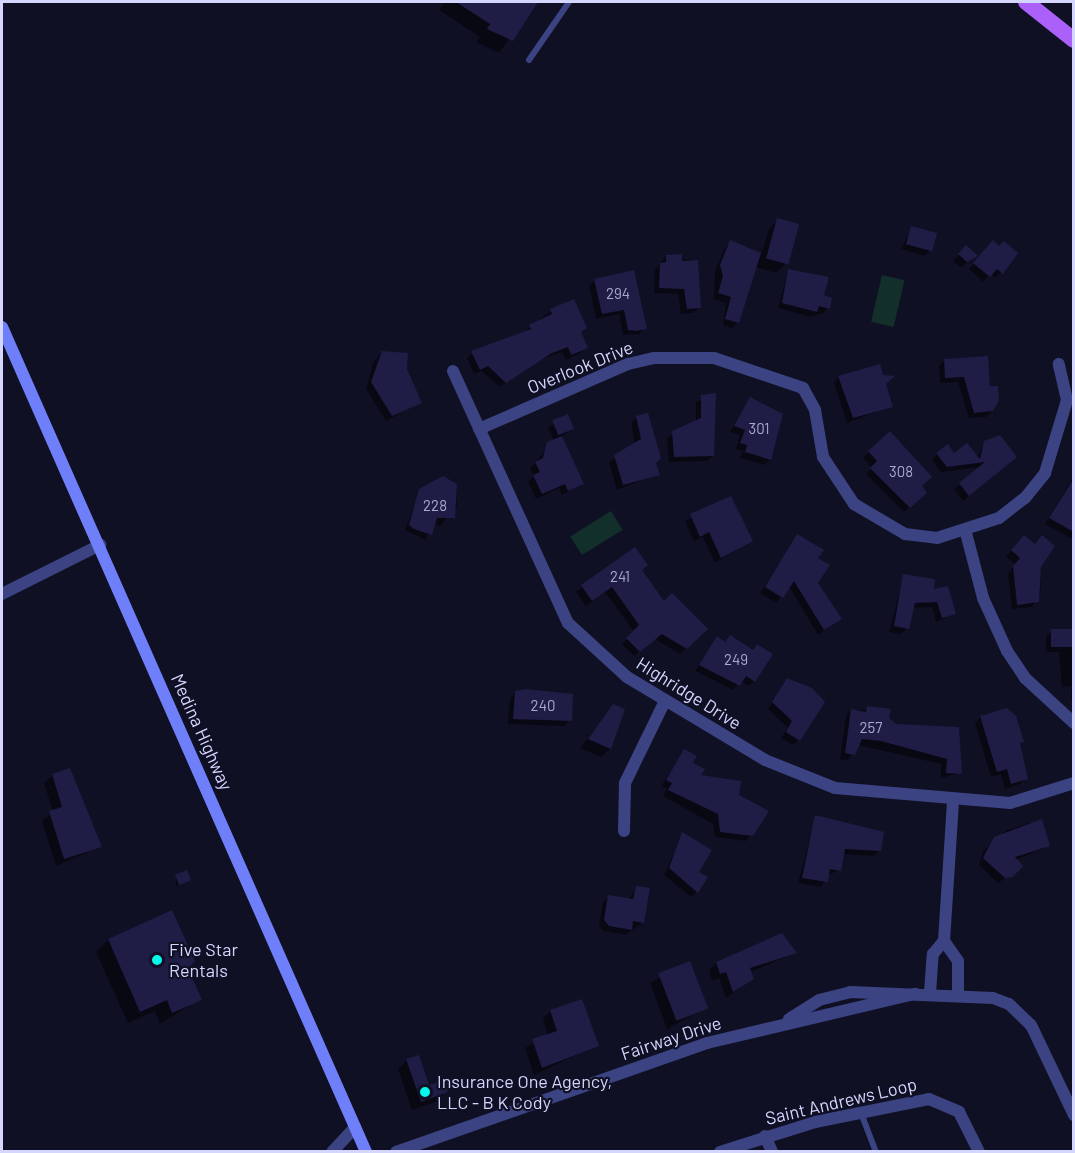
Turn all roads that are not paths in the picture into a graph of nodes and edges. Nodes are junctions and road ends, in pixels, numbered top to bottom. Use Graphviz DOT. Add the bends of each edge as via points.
graph roads {
  1 [pos="569,2"];
  2 [pos="1026,2"];
  3 [pos="1074,40"];
  4 [pos="529,60"];
  5 [pos="2,327"];
  6 [pos="1059,364"];
  7 [pos="453,371"];
  8 [pos="479,429"];
  9 [pos="966,532"];
  10 [pos="100,545"];
  11 [pos="2,594"];
  12 [pos="665,701"];
  13 [pos="1074,723"];
  14 [pos="1074,783"];
  15 [pos="953,802"];
  16 [pos="624,831"];
  17 [pos="944,941"];
  18 [pos="930,993"];
  19 [pos="915,994"];
  20 [pos="958,994"];
  21 [pos="788,1020"];
  22 [pos="861,1112"];
  23 [pos="1074,1115"];
  24 [pos="355,1127"];
  25 [pos="765,1136"];
  26 [pos="332,1152"];
  27 [pos="366,1152"];
  28 [pos="396,1152"];
  29 [pos="720,1152"];
  30 [pos="772,1152"];
  31 [pos="876,1152"];
  32 [pos="979,1152"];
  1 -- 4 [label="lane"];
  2 -- 3 [label="main road"];
  5 -- 10 [label="main road, Medina Highway"];
  6 -- 9 [label="street, Overlook Drive" via="1067,400 1045,473 1025,498 999,518"];
  7 -- 8 [label="street, Highridge Drive"];
  8 -- 9 [label="street, Overlook Drive" via="628,364 654,358 714,358 803,388 811,396 823,457 836,482 878,523 937,538"];
  8 -- 12 [label="street, Highridge Drive" via="568,623 595,653"];
  9 -- 13 [label="street" via="983,598 1007,651 1040,694"];
  10 -- 11 [label="street"];
  10 -- 24 [label="main road, Medina Highway"];
  12 -- 15 [label="street, Highridge Drive" via="799,777 868,795"];
  12 -- 16 [label="street" via="625,783"];
  14 -- 15 [label="street, Highridge Drive" via="1028,801"];
  15 -- 17 [label="street"];
  17 -- 18 [label="street" via="933,954"];
  17 -- 20 [label="street" via="958,961"];
  18 -- 19 [label="street, Fairway Drive"];
  18 -- 20 [label="street, Fairway Drive"];
  19 -- 21 [label="street, Fairway Drive" via="856,1011"];
  19 -- 21 [label="street, Fairway Drive" via="883,989 833,995"];
  20 -- 23 [label="street, Fairway Drive" via="993,998 1021,1013 1041,1041"];
  21 -- 28 [label="street, Fairway Drive"];
  22 -- 25 [label="street, Saint Andrews Loop"];
  22 -- 31 [label="lane"];
  22 -- 32 [label="street, Saint Andrews Loop" via="940,1101 959,1112"];
  24 -- 26 [label="street"];
  24 -- 27 [label="main road, Medina Highway"];
  25 -- 29 [label="street, Saint Andrews Loop"];
  25 -- 30 [label="street"];
}
